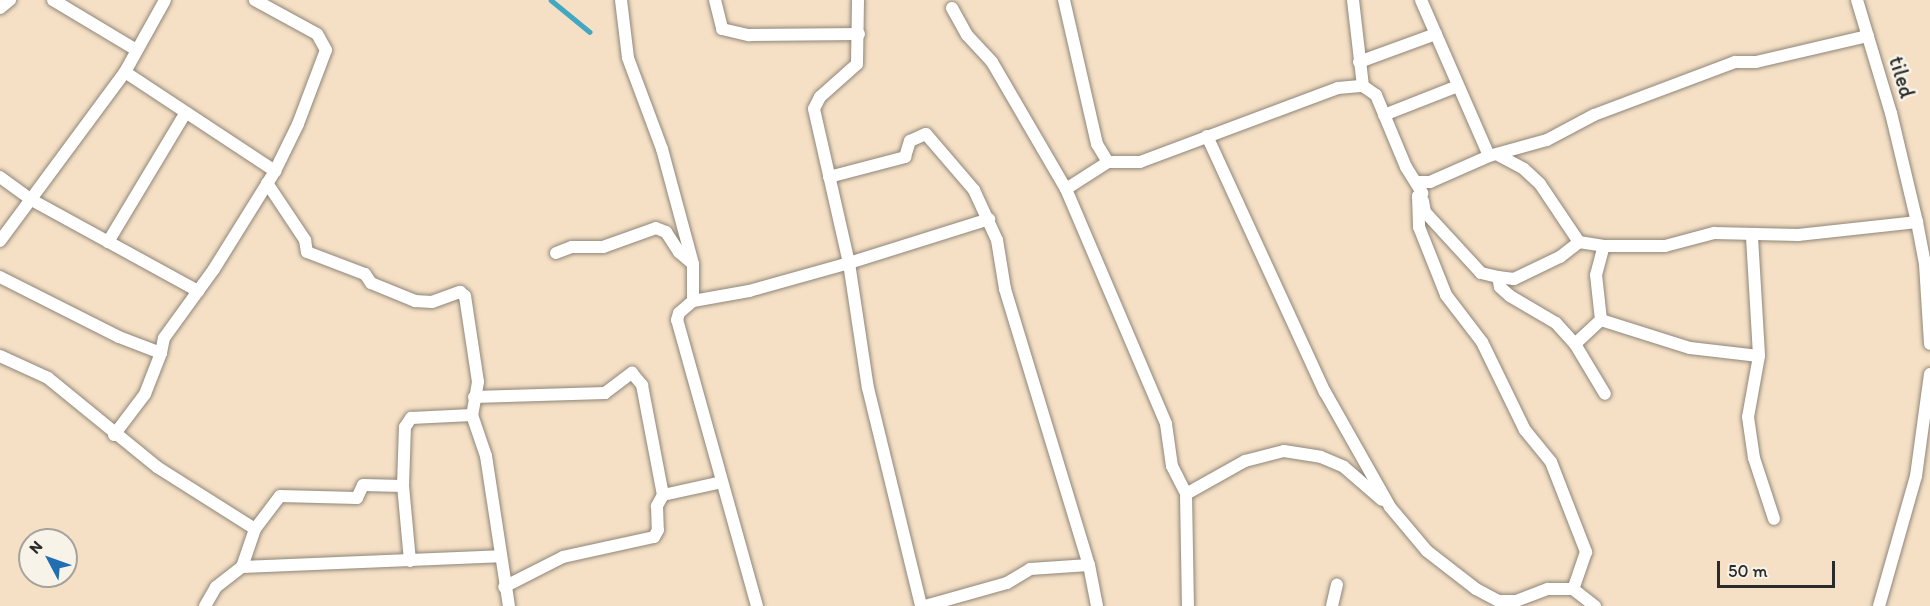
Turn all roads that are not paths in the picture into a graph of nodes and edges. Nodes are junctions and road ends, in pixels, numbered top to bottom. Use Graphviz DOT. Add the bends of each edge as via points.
graph roads {
  1 [pos="10,0"];
  2 [pos="53,0"];
  3 [pos="165,0"];
  4 [pos="255,0"];
  5 [pos="621,0"];
  6 [pos="715,0"];
  7 [pos="858,0"];
  8 [pos="1064,0"];
  9 [pos="1353,0"];
  10 [pos="1421,0"];
  11 [pos="1857,0"];
  12 [pos="0,8"];
  13 [pos="952,8"];
  14 [pos="859,34"];
  15 [pos="1436,34"];
  16 [pos="1868,36"];
  17 [pos="135,50"];
  18 [pos="1359,62"];
  19 [pos="124,72"];
  20 [pos="1363,86"];
  21 [pos="1458,86"];
  22 [pos="185,114"];
  23 [pos="1384,115"];
  24 [pos="1207,136"];
  25 [pos="1495,156"];
  26 [pos="1108,162"];
  27 [pos="275,171"];
  28 [pos="0,177"];
  29 [pos="829,177"];
  30 [pos="267,183"];
  31 [pos="1419,188"];
  32 [pos="1066,189"];
  33 [pos="30,199"];
  34 [pos="989,219"];
  35 [pos="1917,222"];
  36 [pos="1752,237"];
  37 [pos="0,242"];
  38 [pos="108,242"];
  39 [pos="1579,242"];
  40 [pos="1604,246"];
  41 [pos="556,253"];
  42 [pos="849,263"];
  43 [pos="693,264"];
  44 [pos="0,276"];
  45 [pos="1498,277"];
  46 [pos="198,291"];
  47 [pos="693,302"];
  48 [pos="1601,320"];
  49 [pos="1575,344"];
  50 [pos="1930,344"];
  51 [pos="161,353"];
  52 [pos="0,356"];
  53 [pos="1759,356"];
  54 [pos="1930,374"];
  55 [pos="1605,394"];
  56 [pos="474,397"];
  57 [pos="472,415"];
  58 [pos="114,435"];
  59 [pos="722,482"];
  60 [pos="403,486"];
  61 [pos="1186,494"];
  62 [pos="663,495"];
  63 [pos="1390,507"];
  64 [pos="1774,519"];
  65 [pos="255,529"];
  66 [pos="500,556"];
  67 [pos="410,561"];
  68 [pos="1089,565"];
  69 [pos="242,567"];
  70 [pos="1337,585"];
  71 [pos="504,587"];
  72 [pos="1573,589"];
  73 [pos="1487,602"];
  74 [pos="1526,602"];
  75 [pos="205,606"];
  76 [pos="509,606"];
  77 [pos="758,606"];
  78 [pos="923,606"];
  79 [pos="1097,606"];
  80 [pos="1188,606"];
  81 [pos="1332,606"];
  82 [pos="1595,606"];
  83 [pos="1879,606"];
  1 -- 12 [label="street"];
  2 -- 17 [label="street"];
  3 -- 17 [label="street"];
  4 -- 27 [label="street" via="317,34 326,50"];
  5 -- 43 [label="street" via="628,58 662,149"];
  6 -- 14 [label="street" via="722,29 748,34"];
  7 -- 14 [label="street"];
  8 -- 26 [label="street" via="1098,144"];
  9 -- 18 [label="street"];
  10 -- 15 [label="street"];
  11 -- 16 [label="street, tiled"];
  13 -- 32 [label="street" via="967,35 992,62"];
  14 -- 29 [label="street" via="857,64 820,97 814,109"];
  15 -- 18 [label="street"];
  15 -- 21 [label="street"];
  16 -- 25 [label="street" via="1756,62 1735,62 1594,115 1547,140"];
  16 -- 35 [label="street, tiled"];
  17 -- 19 [label="street"];
  18 -- 20 [label="street"];
  19 -- 22 [label="street"];
  19 -- 33 [label="street"];
  20 -- 23 [label="street" via="1376,95"];
  20 -- 24 [label="street" via="1338,88"];
  21 -- 23 [label="street"];
  21 -- 25 [label="street"];
  22 -- 27 [label="street"];
  22 -- 38 [label="street"];
  23 -- 31 [label="street"];
  24 -- 26 [label="street" via="1140,162"];
  24 -- 63 [label="street" via="1325,392"];
  25 -- 31 [label="street"];
  25 -- 39 [label="street" via="1524,169 1540,184"];
  26 -- 32 [label="street"];
  27 -- 30 [label="street"];
  28 -- 33 [label="street"];
  29 -- 34 [label="street" via="905,157 910,141 926,134 975,190"];
  29 -- 42 [label="street"];
  30 -- 46 [label="street"];
  30 -- 56 [label="street" via="305,240 308,252 365,274 371,283 415,301 432,302 463,293 477,368"];
  31 -- 45 [label="street" via="1425,212 1444,235 1481,273"];
  31 -- 72 [label="street" via="1419,227 1446,295 1482,342 1525,430 1551,462 1586,552"];
  32 -- 61 [label="street" via="1166,424 1172,466"];
  33 -- 37 [label="street"];
  33 -- 38 [label="street"];
  34 -- 42 [label="street"];
  34 -- 68 [label="street" via="998,240 1005,289 1036,399"];
  35 -- 36 [label="street"];
  35 -- 50 [label="street, tiled" via="1925,264"];
  36 -- 40 [label="street" via="1714,234 1665,246"];
  36 -- 53 [label="street"];
  38 -- 46 [label="street"];
  39 -- 40 [label="street"];
  39 -- 45 [label="street" via="1560,257 1514,279"];
  40 -- 48 [label="street" via="1596,275"];
  41 -- 43 [label="street" via="572,247 603,247 656,228 666,232 678,252"];
  42 -- 47 [label="street"];
  42 -- 78 [label="street" via="868,388"];
  43 -- 47 [label="street"];
  44 -- 51 [label="street" via="119,337"];
  45 -- 49 [label="street" via="1500,287 1510,296 1556,323"];
  46 -- 51 [label="street" via="164,338"];
  47 -- 59 [label="street" via="679,313 677,320"];
  48 -- 49 [label="street"];
  48 -- 53 [label="street" via="1690,348"];
  49 -- 55 [label="street"];
  51 -- 58 [label="street" via="145,394"];
  52 -- 58 [label="street" via="48,378"];
  53 -- 64 [label="street" via="1748,417"];
  54 -- 83 [label="street" via="1916,476"];
  56 -- 57 [label="street"];
  56 -- 62 [label="street" via="605,393 632,373 642,386"];
  57 -- 60 [label="street" via="411,418 405,427"];
  57 -- 66 [label="street" via="486,456"];
  58 -- 65 [label="street" via="207,501"];
  59 -- 62 [label="street"];
  59 -- 77 [label="street"];
  60 -- 65 [label="street" via="363,485 357,498 280,496"];
  60 -- 67 [label="street"];
  61 -- 63 [label="street" via="1245,461 1284,451 1321,457 1344,467"];
  61 -- 80 [label="street"];
  62 -- 71 [label="street" via="657,506 658,530 654,537 557,560"];
  63 -- 73 [label="street" via="1427,551"];
  65 -- 69 [label="street"];
  66 -- 67 [label="street"];
  66 -- 71 [label="street"];
  67 -- 69 [label="street"];
  68 -- 78 [label="street" via="1030,569 1007,582"];
  68 -- 79 [label="street"];
  69 -- 75 [label="street" via="216,587"];
  70 -- 81 [label="street"];
  71 -- 76 [label="street"];
  72 -- 74 [label="street" via="1548,589"];
  72 -- 82 [label="street"];
  73 -- 74 [label="street"];
}
